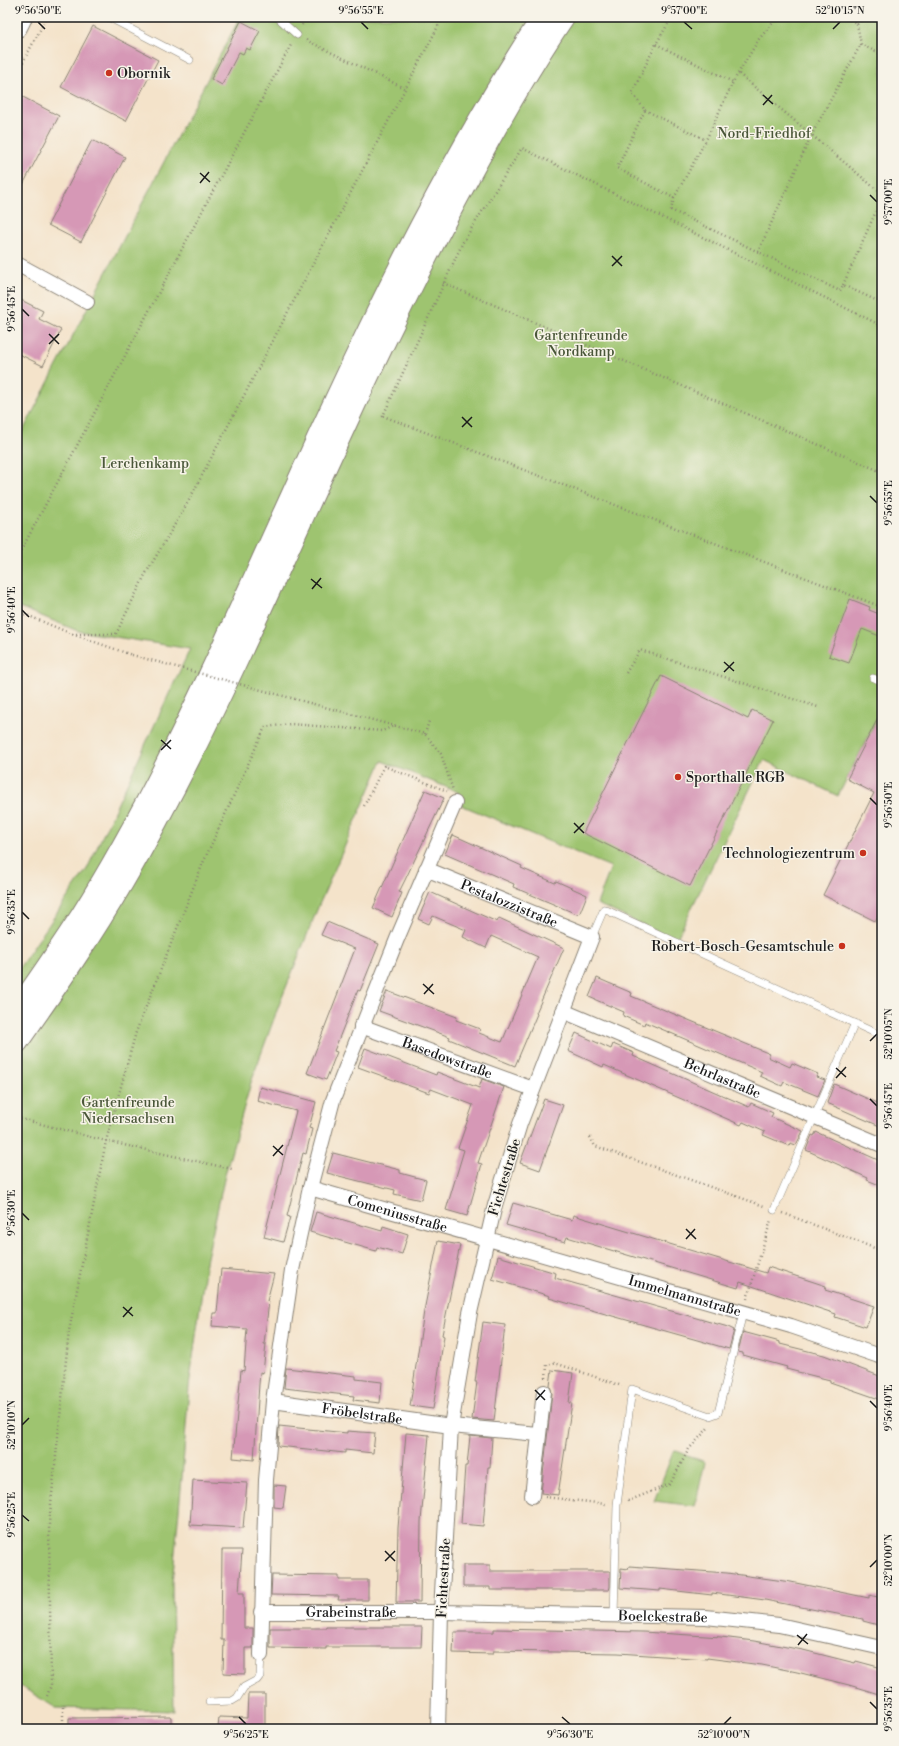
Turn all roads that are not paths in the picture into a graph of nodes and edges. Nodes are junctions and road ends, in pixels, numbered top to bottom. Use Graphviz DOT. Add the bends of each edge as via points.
graph roads {
  1 [pos="22,17"];
  2 [pos="108,17"];
  3 [pos="277,17"];
  4 [pos="543,17"];
  5 [pos="563,17"];
  6 [pos="17,27"];
  7 [pos="297,35"];
  8 [pos="190,60"];
  9 [pos="17,264"];
  10 [pos="87,302"];
  11 [pos="873,678"];
  12 [pos="882,682"];
  13 [pos="454,803"];
  14 [pos="426,869"];
  15 [pos="592,938"];
  16 [pos="17,1011"];
  17 [pos="563,1011"];
  18 [pos="855,1024"];
  19 [pos="361,1026"];
  20 [pos="882,1036"];
  21 [pos="17,1042"];
  22 [pos="533,1089"];
  23 [pos="815,1116"];
  24 [pos="882,1145"];
  25 [pos="310,1188"];
  26 [pos="774,1210"];
  27 [pos="486,1239"];
  28 [pos="743,1313"];
  29 [pos="882,1357"];
  30 [pos="544,1392"];
  31 [pos="274,1401"];
  32 [pos="451,1426"];
  33 [pos="538,1434"];
  34 [pos="532,1496"];
  35 [pos="262,1612"];
  36 [pos="441,1612"];
  37 [pos="614,1616"];
  38 [pos="882,1648"];
  39 [pos="261,1655"];
  40 [pos="209,1702"];
  41 [pos="438,1729"];
  1 -- 6 [label="street"];
  2 -- 8 [label="lane"];
  3 -- 7 [label="lane"];
  4 -- 16 [label="highway" via="467,143 396,276 217,661 156,783 81,917"];
  5 -- 21 [label="highway" via="482,151 415,277 232,669 168,798 122,882"];
  9 -- 10 [label="street"];
  11 -- 12 [label="lane"];
  13 -- 14 [label="street"];
  14 -- 15 [label="street, Pestalozzistraße"];
  14 -- 19 [label="street"];
  15 -- 17 [label="street, Fichtestraße"];
  15 -- 18 [label="lane" via="604,909"];
  17 -- 22 [label="street, Fichtestraße"];
  17 -- 23 [label="street, Behrlastraße"];
  18 -- 20 [label="lane"];
  18 -- 23 [label="lane"];
  19 -- 22 [label="street, Basedowstraße"];
  19 -- 25 [label="street" via="333,1100"];
  22 -- 27 [label="street, Fichtestraße" via="506,1167"];
  23 -- 24 [label="street, Behrlastraße"];
  23 -- 26 [label="lane"];
  25 -- 27 [label="street, Comeniusstraße"];
  25 -- 31 [label="street" via="292,1270"];
  27 -- 28 [label="street, Immelmannstraße"];
  27 -- 32 [label="street, Fichtestraße" via="470,1313"];
  28 -- 29 [label="street, Immelmannstraße" via="810,1332"];
  28 -- 37 [label="lane" via="718,1413 714,1416 632,1389 617,1506"];
  30 -- 33 [label="street"];
  31 -- 32 [label="street, Fröbelstraße"];
  31 -- 35 [label="street" via="266,1480"];
  32 -- 33 [label="street"];
  32 -- 36 [label="street, Fichtestraße"];
  33 -- 34 [label="street"];
  35 -- 36 [label="street, Grabeinstraße"];
  35 -- 39 [label="street"];
  36 -- 37 [label="street, Boelckestraße"];
  36 -- 41 [label="street, Fichtestraße"];
  37 -- 38 [label="street, Boelckestraße" via="706,1617 753,1622 809,1631"];
  39 -- 40 [label="lane" via="260,1676 257,1680 247,1684 232,1701"];
}
